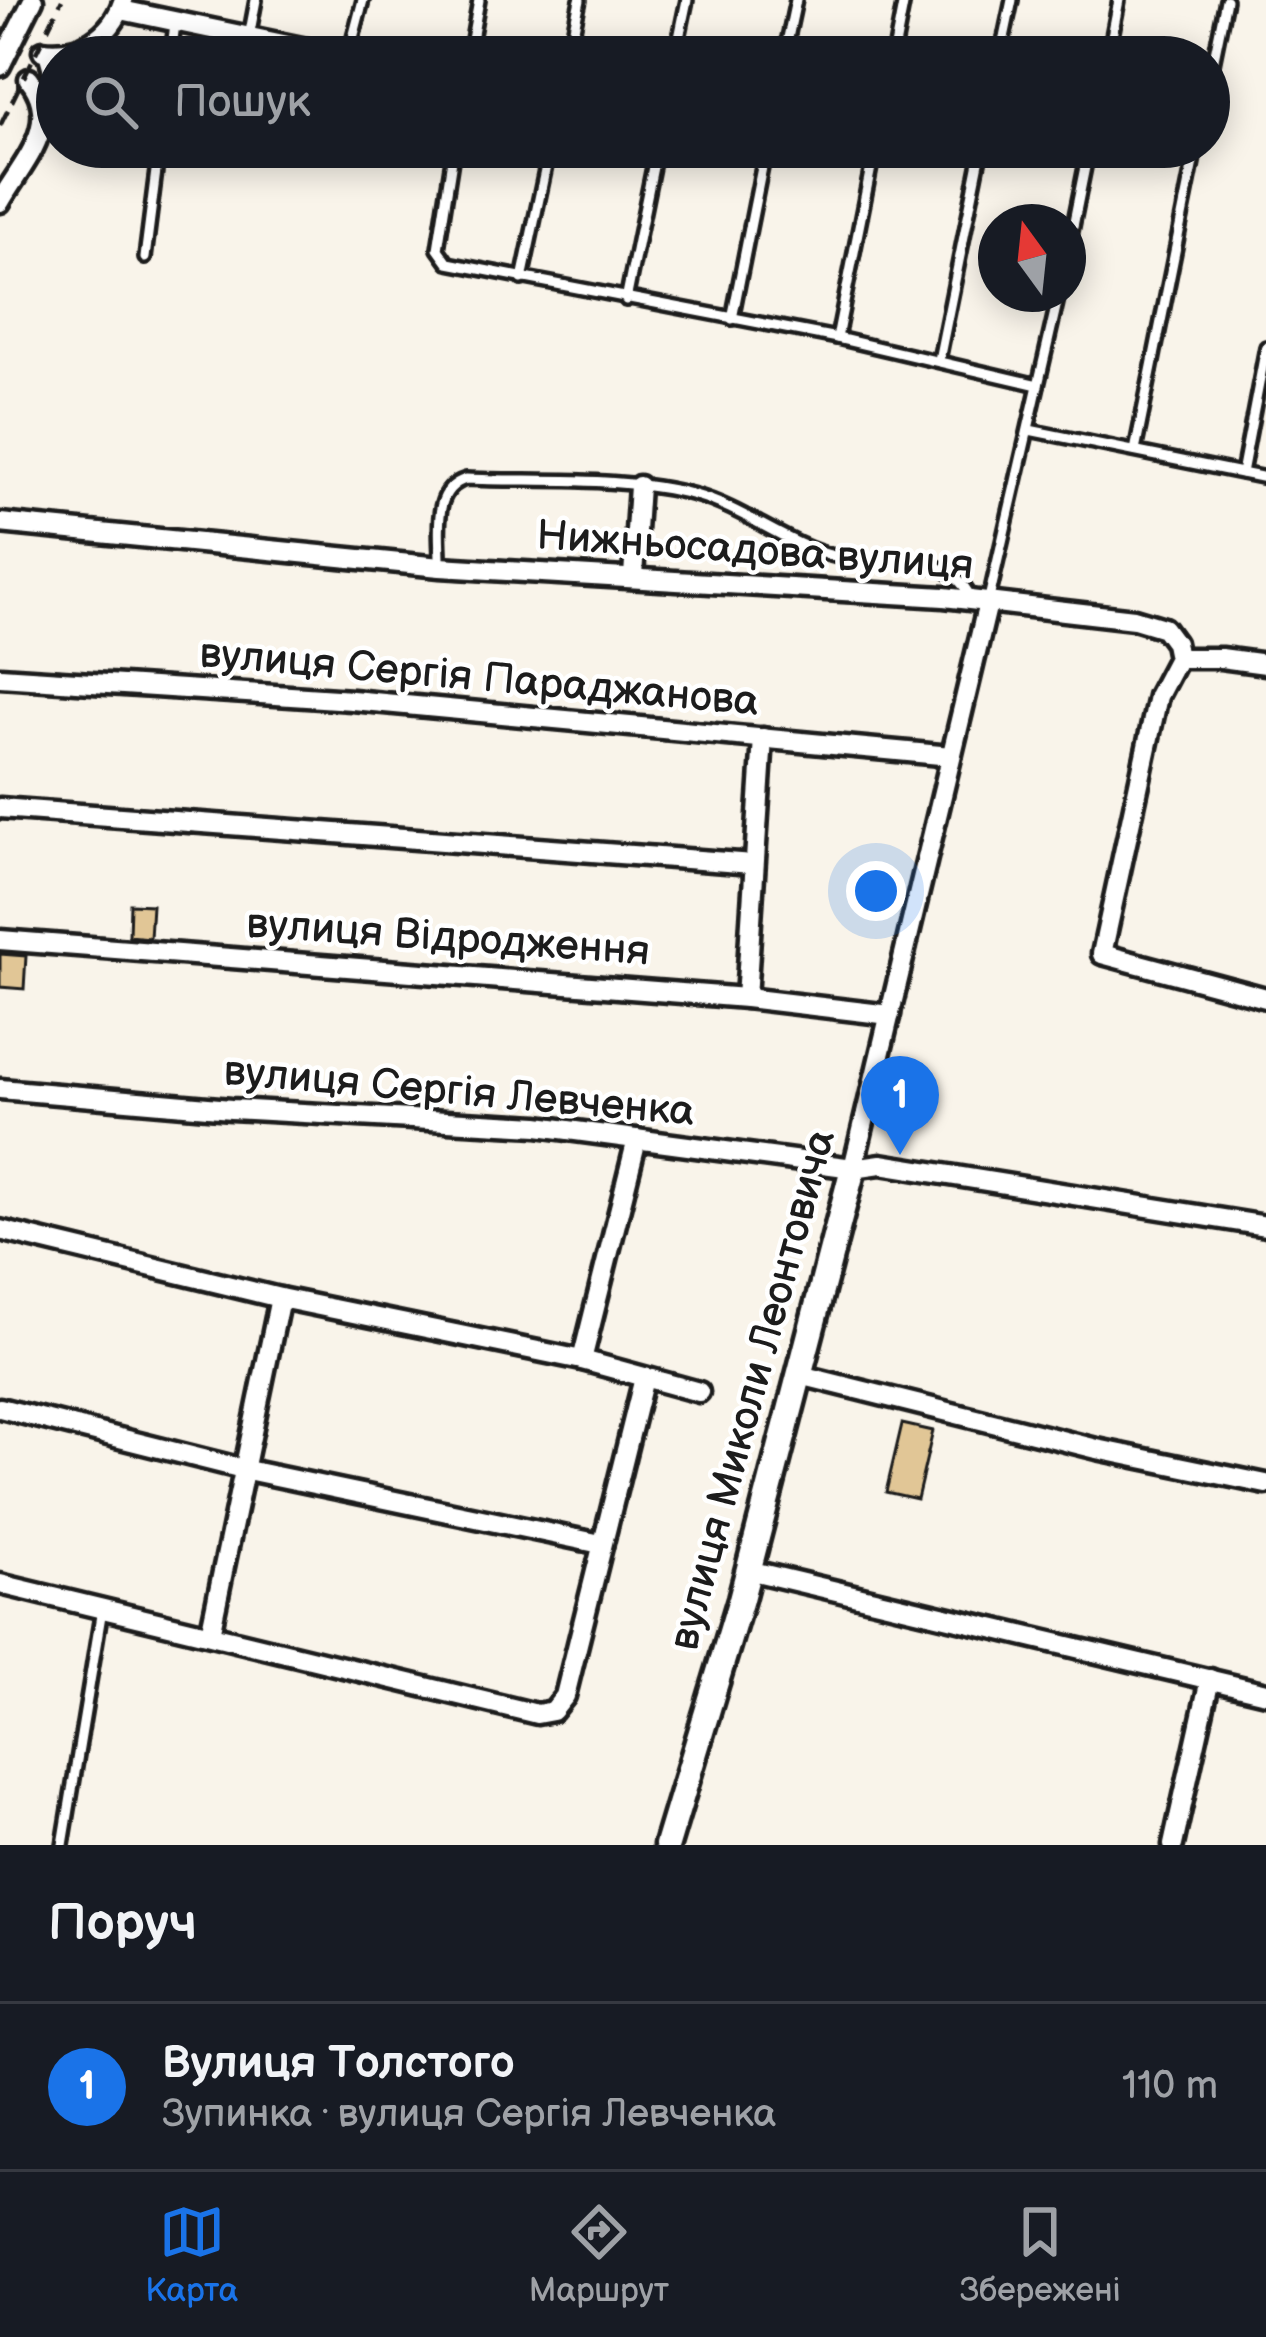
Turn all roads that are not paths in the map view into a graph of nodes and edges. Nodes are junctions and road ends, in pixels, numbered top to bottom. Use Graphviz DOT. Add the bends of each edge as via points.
graph roads {
  1 [pos="22,0"];
  2 [pos="33,0"];
  3 [pos="256,0"];
  4 [pos="363,0"];
  5 [pos="479,0"];
  6 [pos="580,0"];
  7 [pos="687,0"];
  8 [pos="796,0"];
  9 [pos="904,0"];
  10 [pos="1012,0"];
  11 [pos="1119,0"];
  12 [pos="1226,0"];
  13 [pos="122,5"];
  14 [pos="175,23"];
  15 [pos="99,36"];
  16 [pos="173,36"];
  17 [pos="244,36"];
  18 [pos="249,36"];
  19 [pos="352,36"];
  20 [pos="473,36"];
  21 [pos="572,36"];
  22 [pos="679,36"];
  23 [pos="788,36"];
  24 [pos="897,36"];
  25 [pos="1004,36"];
  26 [pos="1112,36"];
  27 [pos="1219,36"];
  28 [pos="27,42"];
  29 [pos="36,44"];
  30 [pos="36,55"];
  31 [pos="13,69"];
  32 [pos="36,91"];
  33 [pos="36,144"];
  34 [pos="157,168"];
  35 [pos="450,168"];
  36 [pos="546,168"];
  37 [pos="653,168"];
  38 [pos="762,168"];
  39 [pos="871,168"];
  40 [pos="978,168"];
  41 [pos="1085,168"];
  42 [pos="1192,168"];
  43 [pos="0,202"];
  44 [pos="1077,204"];
  45 [pos="146,258"];
  46 [pos="522,279"];
  47 [pos="626,300"];
  48 [pos="1055,312"];
  49 [pos="732,319"];
  50 [pos="837,338"];
  51 [pos="1266,347"];
  52 [pos="939,360"];
  53 [pos="1039,385"];
  54 [pos="1029,430"];
  55 [pos="1136,451"];
  56 [pos="1242,472"];
  57 [pos="1266,478"];
  58 [pos="639,486"];
  59 [pos="0,523"];
  60 [pos="440,567"];
  61 [pos="633,576"];
  62 [pos="980,602"];
  63 [pos="1178,658"];
  64 [pos="1266,664"];
  65 [pos="0,677"];
  66 [pos="763,738"];
  67 [pos="951,756"];
  68 [pos="0,808"];
  69 [pos="753,864"];
  70 [pos="0,940"];
  71 [pos="746,998"];
  72 [pos="1266,998"];
  73 [pos="890,1016"];
  74 [pos="0,1088"];
  75 [pos="637,1139"];
  76 [pos="853,1168"];
  77 [pos="1266,1226"];
  78 [pos="0,1230"];
  79 [pos="280,1298"];
  80 [pos="583,1360"];
  81 [pos="800,1375"];
  82 [pos="644,1378"];
  83 [pos="699,1392"];
  84 [pos="0,1408"];
  85 [pos="247,1470"];
  86 [pos="1266,1484"];
  87 [pos="601,1544"];
  88 [pos="748,1570"];
  89 [pos="0,1584"];
  90 [pos="102,1609"];
  91 [pos="210,1634"];
  92 [pos="1210,1679"];
  93 [pos="1266,1693"];
  94 [pos="63,1845"];
  95 [pos="667,1845"];
  96 [pos="1173,1845"];
  1 -- 28 [label="street"];
  2 -- 28 [label="street"];
  3 -- 18 [label="lane"];
  4 -- 19 [label="lane"];
  5 -- 20 [label="lane"];
  6 -- 21 [label="lane"];
  7 -- 22 [label="lane"];
  8 -- 23 [label="lane"];
  9 -- 24 [label="lane"];
  10 -- 25 [label="lane"];
  11 -- 26 [label="lane"];
  12 -- 27 [label="lane"];
  13 -- 14 [label="street"];
  13 -- 15 [label="street"];
  14 -- 16 [label="lane"];
  14 -- 17 [label="street"];
  28 -- 29 [label="street"];
  28 -- 30 [label="lane"];
  28 -- 31 [label="street"];
  31 -- 32 [label="street"];
  33 -- 43 [label="street"];
  34 -- 45 [label="lane"];
  35 -- 46 [label="lane" via="442,257"];
  36 -- 46 [label="lane"];
  37 -- 47 [label="lane"];
  38 -- 49 [label="lane"];
  39 -- 50 [label="lane"];
  40 -- 52 [label="lane"];
  41 -- 44 [label="lane"];
  42 -- 55 [label="lane"];
  46 -- 47 [label="lane"];
  47 -- 49 [label="lane"];
  48 -- 53 [label="lane"];
  49 -- 50 [label="lane"];
  50 -- 52 [label="lane"];
  51 -- 56 [label="lane"];
  52 -- 53 [label="lane"];
  53 -- 54 [label="lane"];
  54 -- 55 [label="lane"];
  54 -- 62 [label="lane"];
  55 -- 56 [label="lane"];
  56 -- 57 [label="lane"];
  58 -- 60 [label="lane" via="451,484 442,494"];
  58 -- 61 [label="street"];
  58 -- 62 [label="lane" via="719,503 841,557 936,567"];
  59 -- 60 [label="street, Нижньосадова вулиця"];
  60 -- 61 [label="street, Нижньосадова вулиця"];
  61 -- 62 [label="street, Нижньосадова вулиця"];
  62 -- 63 [label="street, Нижньосадова вулиця" via="1149,623 1164,628"];
  62 -- 67 [label="street, вулиця Миколи Леонтовича"];
  63 -- 64 [label="street"];
  63 -- 72 [label="street" via="1158,696 1102,954"];
  65 -- 66 [label="street, вулиця Сергія Параджанова"];
  66 -- 67 [label="street, вулиця Сергія Параджанова"];
  66 -- 69 [label="street"];
  67 -- 73 [label="street, вулиця Миколи Леонтовича"];
  68 -- 69 [label="street"];
  69 -- 71 [label="street"];
  70 -- 71 [label="street, вулиця Відродження"];
  71 -- 73 [label="street, вулиця Відродження"];
  73 -- 76 [label="street, вулиця Миколи Леонтовича"];
  74 -- 75 [label="street, вулиця Сергія Левченка"];
  75 -- 76 [label="street, вулиця Сергія Левченка"];
  75 -- 80 [label="street"];
  76 -- 77 [label="street, вулиця Сергія Левченка" via="881,1164"];
  76 -- 81 [label="street, вулиця Миколи Леонтовича"];
  78 -- 79 [label="street"];
  79 -- 80 [label="street"];
  79 -- 85 [label="street"];
  80 -- 82 [label="street"];
  81 -- 86 [label="street"];
  81 -- 88 [label="street, вулиця Миколи Леонтовича"];
  82 -- 83 [label="street"];
  82 -- 87 [label="street"];
  84 -- 85 [label="street"];
  85 -- 87 [label="street"];
  85 -- 91 [label="street"];
  87 -- 91 [label="street" via="565,1696 553,1711 538,1714"];
  88 -- 92 [label="street"];
  88 -- 95 [label="street, вулиця Миколи Леонтовича"];
  89 -- 90 [label="street"];
  90 -- 91 [label="street"];
  90 -- 94 [label="lane"];
  92 -- 93 [label="street"];
  92 -- 96 [label="street"];
}
